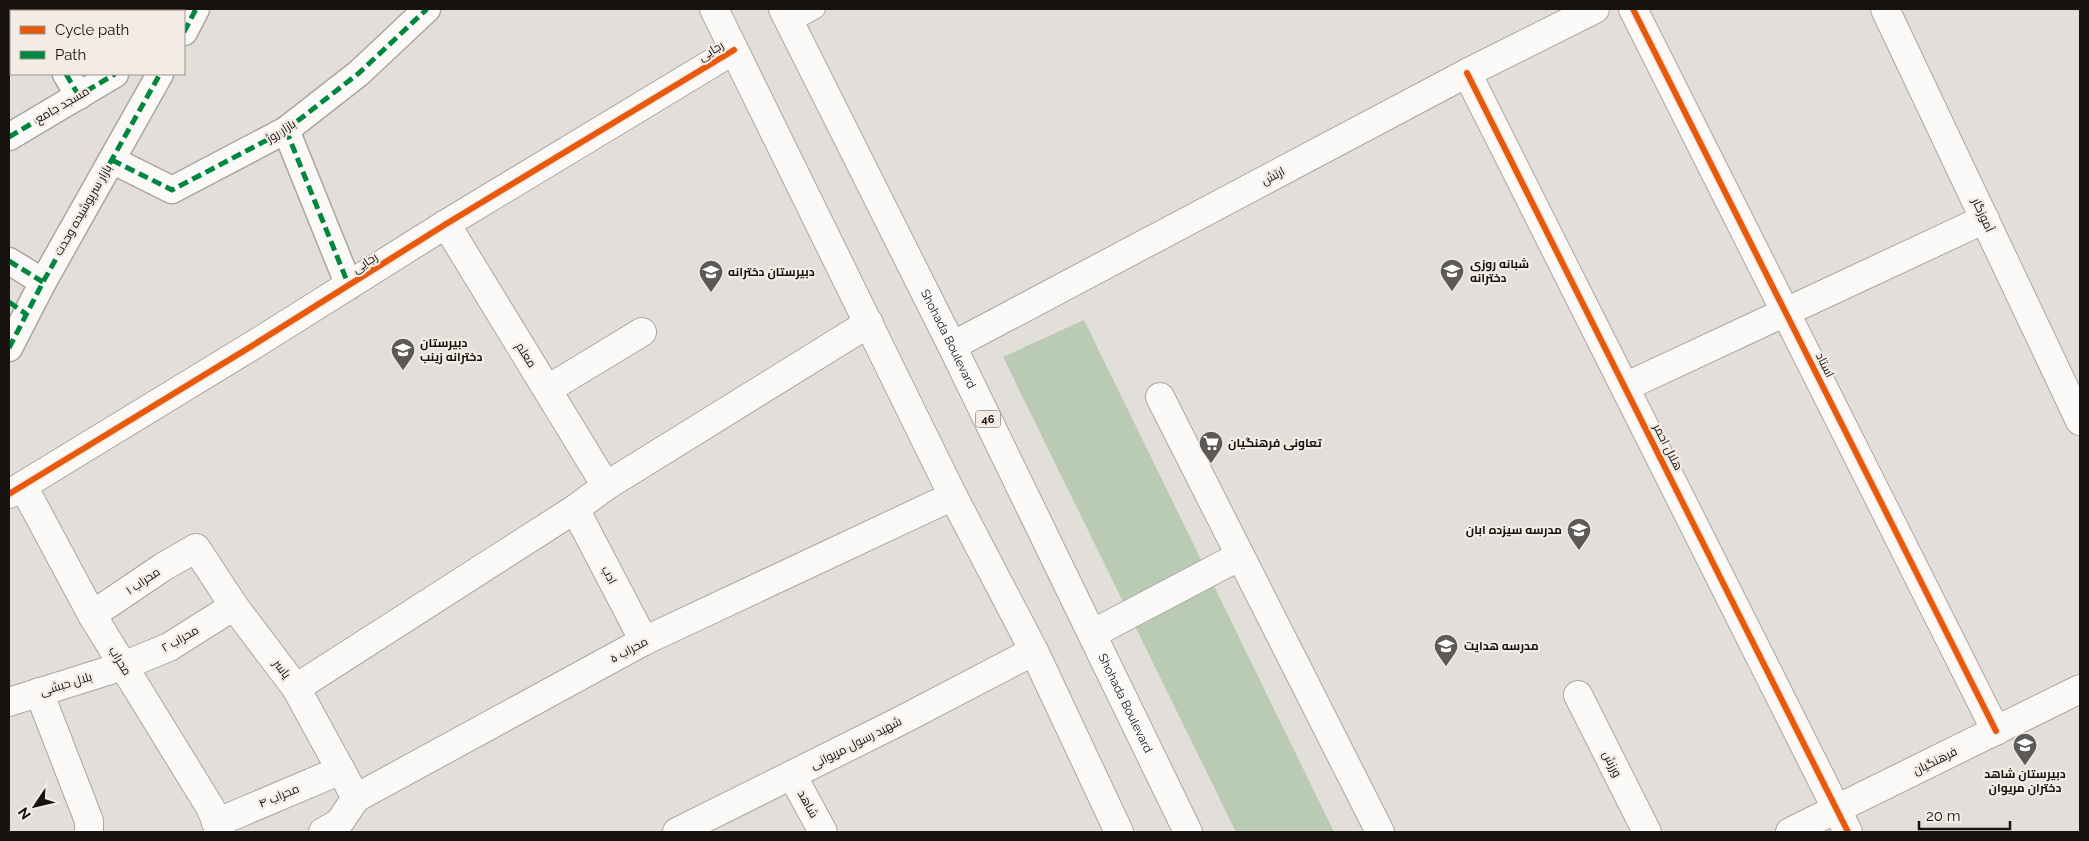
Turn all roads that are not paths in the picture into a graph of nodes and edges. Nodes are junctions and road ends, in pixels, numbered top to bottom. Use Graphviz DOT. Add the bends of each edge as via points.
graph roads {
  1 [pos="196,9"];
  2 [pos="427,9"];
  3 [pos="714,9"];
  4 [pos="816,9"];
  5 [pos="1595,9"];
  6 [pos="1633,9"];
  7 [pos="1885,9"];
  8 [pos="786,16"];
  9 [pos="185,30"];
  10 [pos="734,50"];
  11 [pos="1467,73"];
  12 [pos="67,75"];
  13 [pos="114,75"];
  14 [pos="159,75"];
  15 [pos="79,96"];
  16 [pos="286,130"];
  17 [pos="9,137"];
  18 [pos="112,160"];
  19 [pos="1985,219"];
  20 [pos="446,224"];
  21 [pos="9,261"];
  22 [pos="43,282"];
  23 [pos="349,286"];
  24 [pos="18,308"];
  25 [pos="1786,312"];
  26 [pos="869,323"];
  27 [pos="642,332"];
  28 [pos="952,346"];
  29 [pos="9,348"];
  30 [pos="1625,387"];
  31 [pos="548,389"];
  32 [pos="1160,397"];
  33 [pos="2080,421"];
  34 [pos="606,486"];
  35 [pos="16,490"];
  36 [pos="953,496"];
  37 [pos="575,509"];
  38 [pos="196,548"];
  39 [pos="1240,556"];
  40 [pos="234,606"];
  41 [pos="92,615"];
  42 [pos="1092,634"];
  43 [pos="644,641"];
  44 [pos="1034,651"];
  45 [pos="123,666"];
  46 [pos="296,688"];
  47 [pos="2080,689"];
  48 [pos="39,692"];
  49 [pos="1578,695"];
  50 [pos="9,702"];
  51 [pos="1996,731"];
  52 [pos="341,770"];
  53 [pos="792,776"];
  54 [pos="356,798"];
  55 [pos="1842,821"];
  56 [pos="218,828"];
  57 [pos="89,832"];
  58 [pos="323,832"];
  59 [pos="677,832"];
  60 [pos="823,832"];
  61 [pos="1119,832"];
  62 [pos="1188,832"];
  63 [pos="1380,832"];
  64 [pos="1647,832"];
  65 [pos="1790,832"];
  1 -- 9 [label="street"];
  2 -- 16 [label="street, بازار روژ" via="359,73"];
  3 -- 10 [label="street"];
  4 -- 8 [label="lane"];
  5 -- 11 [label="street, ارتش"];
  6 -- 25 [label="street, استاد"];
  7 -- 19 [label="street, آموزگار"];
  8 -- 28 [label="street, Shohada Boulevard / 46"];
  10 -- 20 [label="street, رجایی"];
  10 -- 26 [label="street"];
  11 -- 28 [label="street, ارتش"];
  11 -- 30 [label="street, هلال احمر"];
  12 -- 15 [label="street"];
  13 -- 15 [label="street, مسجد جامع"];
  14 -- 18 [label="street, بازار سرپوشیده وحدت"];
  15 -- 17 [label="street, مسجد جامع"];
  16 -- 18 [label="street, بازار روژ" via="172,190"];
  16 -- 23 [label="street"];
  18 -- 22 [label="street, بازار سرپوشیده وحدت"];
  19 -- 25 [label="street"];
  19 -- 33 [label="street, آموزگار"];
  20 -- 23 [label="street, رجایی"];
  20 -- 31 [label="street, معلم"];
  21 -- 22 [label="street"];
  22 -- 24 [label="street, بازار سرپوشیده وحدت"];
  23 -- 35 [label="street, رجایی"];
  24 -- 29 [label="street, بازار سرپوشیده وحدت"];
  25 -- 30 [label="street"];
  25 -- 51 [label="street, استاد"];
  26 -- 34 [label="street"];
  26 -- 36 [label="street"];
  27 -- 31 [label="street"];
  28 -- 42 [label="street, Shohada Boulevard / 46"];
  30 -- 55 [label="street, هلال احمر"];
  31 -- 34 [label="street, معلم"];
  32 -- 39 [label="street"];
  34 -- 37 [label="street"];
  35 -- 41 [label="street, محراب"];
  36 -- 43 [label="street, محراب ۵"];
  36 -- 44 [label="street"];
  37 -- 43 [label="street, ادب"];
  37 -- 46 [label="street"];
  38 -- 40 [label="street, یاسر"];
  38 -- 41 [label="street, محراب ۱"];
  39 -- 42 [label="street"];
  39 -- 63 [label="street"];
  40 -- 45 [label="street, محراب ۲" via="170,647"];
  40 -- 46 [label="street, یاسر"];
  41 -- 45 [label="street, محراب"];
  42 -- 62 [label="street, Shohada Boulevard / 46"];
  43 -- 54 [label="street, محراب ۵"];
  44 -- 53 [label="street, شهید رسول مریوانی"];
  44 -- 61 [label="street"];
  45 -- 48 [label="street, بلال حبشی"];
  45 -- 56 [label="street, محراب" via="210,807"];
  46 -- 52 [label="street, یاسر"];
  47 -- 51 [label="street, فرهنگیان"];
  48 -- 50 [label="street, بلال حبشی"];
  48 -- 57 [label="street" via="89,821"];
  49 -- 64 [label="street, ورزش"];
  51 -- 55 [label="street, فرهنگیان"];
  52 -- 54 [label="street, یاسر"];
  52 -- 56 [label="street, محراب ۴"];
  53 -- 59 [label="street, شهید رسول مریوانی"];
  53 -- 60 [label="street, شاهد"];
  54 -- 58 [label="street, محراب ۵" via="339,823"];
  55 -- 65 [label="street, فرهنگیان"];
}
